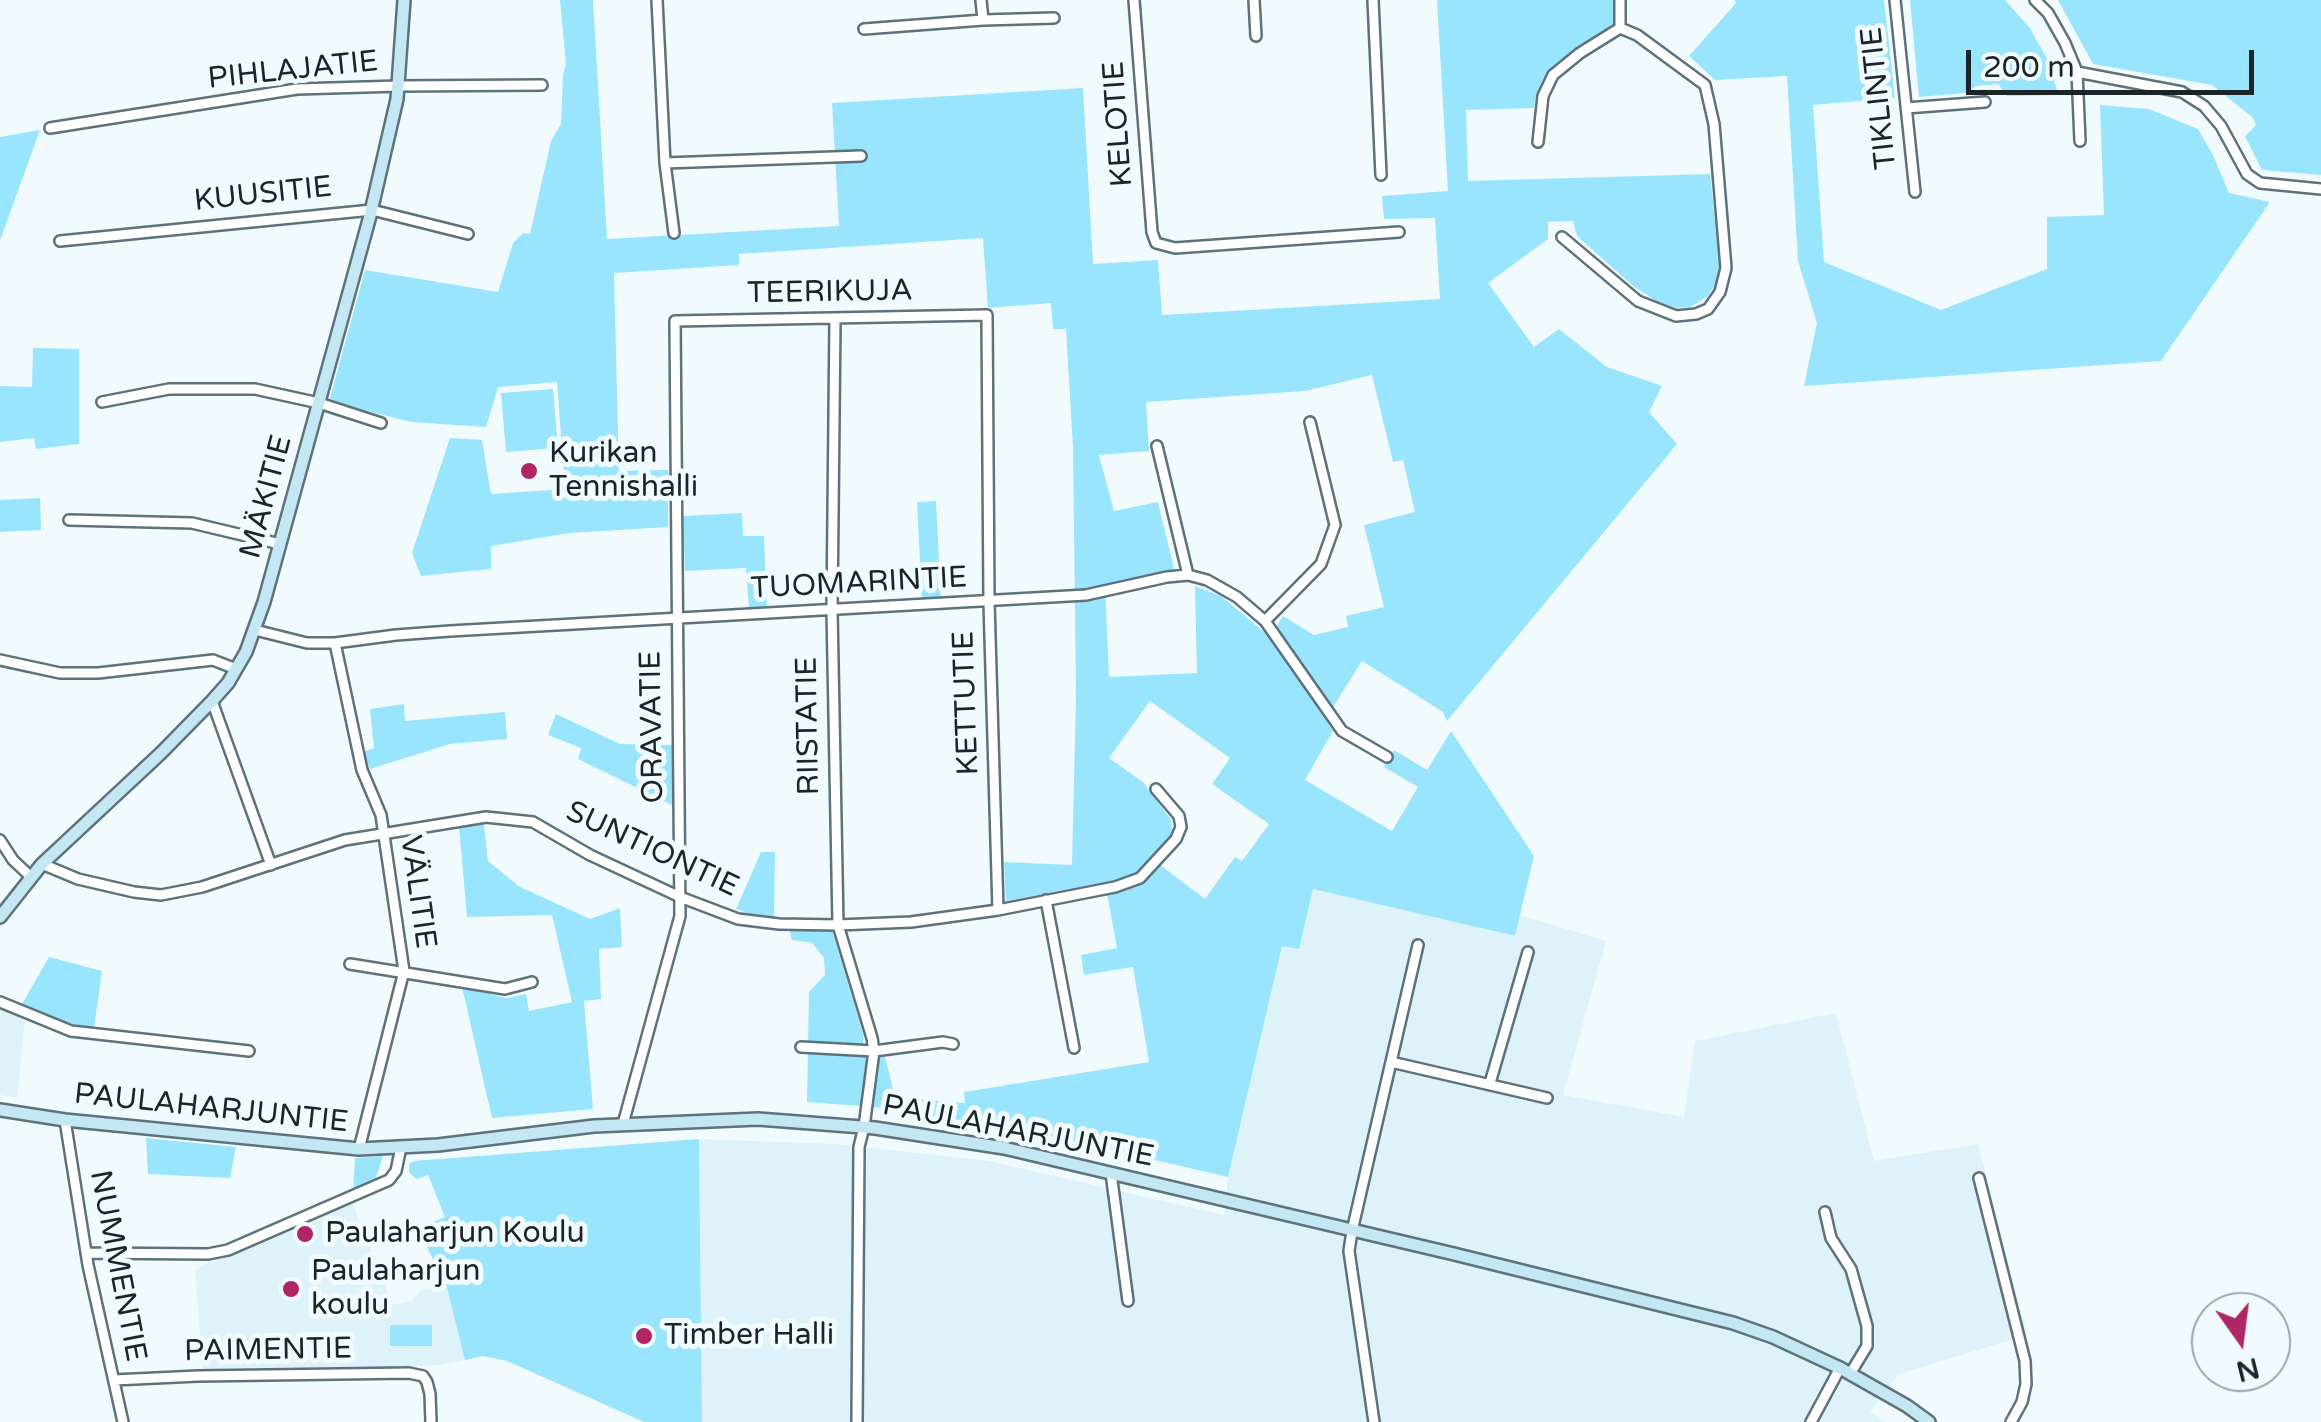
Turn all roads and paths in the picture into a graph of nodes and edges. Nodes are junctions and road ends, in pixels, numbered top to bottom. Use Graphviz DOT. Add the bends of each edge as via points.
graph roads {
  1 [pos="404,0"];
  2 [pos="656,0"];
  3 [pos="981,0"];
  4 [pos="1134,0"];
  5 [pos="1254,0"];
  6 [pos="1373,0"];
  7 [pos="1620,0"];
  8 [pos="1895,0"];
  9 [pos="2036,0"];
  10 [pos="1054,18"];
  11 [pos="983,20"];
  12 [pos="1620,28"];
  13 [pos="864,29"];
  14 [pos="1256,36"];
  15 [pos="2077,72"];
  16 [pos="542,85"];
  17 [pos="399,86"];
  18 [pos="1985,102"];
  19 [pos="1906,108"];
  20 [pos="50,128"];
  21 [pos="2080,141"];
  22 [pos="1538,142"];
  23 [pos="860,156"];
  24 [pos="665,162"];
  25 [pos="1381,175"];
  26 [pos="2321,188"];
  27 [pos="1915,192"];
  28 [pos="372,210"];
  29 [pos="1400,232"];
  30 [pos="468,234"];
  31 [pos="674,234"];
  32 [pos="1562,236"];
  33 [pos="60,241"];
  34 [pos="987,316"];
  35 [pos="836,318"];
  36 [pos="675,322"];
  37 [pos="102,402"];
  38 [pos="319,403"];
  39 [pos="1310,422"];
  40 [pos="382,424"];
  41 [pos="1157,446"];
  42 [pos="69,520"];
  43 [pos="280,544"];
  44 [pos="1188,575"];
  45 [pos="989,602"];
  46 [pos="832,610"];
  47 [pos="677,618"];
  48 [pos="1265,621"];
  49 [pos="255,630"];
  50 [pos="335,643"];
  51 [pos="0,660"];
  52 [pos="236,669"];
  53 [pos="212,701"];
  54 [pos="1387,757"];
  55 [pos="1156,789"];
  56 [pos="383,833"];
  57 [pos="0,840"];
  58 [pos="42,864"];
  59 [pos="271,864"];
  60 [pos="31,877"];
  61 [pos="680,897"];
  62 [pos="1046,900"];
  63 [pos="998,910"];
  64 [pos="0,917"];
  65 [pos="838,925"];
  66 [pos="1418,945"];
  67 [pos="1528,952"];
  68 [pos="350,964"];
  69 [pos="404,971"];
  70 [pos="532,982"];
  71 [pos="0,1002"];
  72 [pos="953,1044"];
  73 [pos="801,1046"];
  74 [pos="1074,1048"];
  75 [pos="249,1051"];
  76 [pos="874,1051"];
  77 [pos="1391,1062"];
  78 [pos="1490,1083"];
  79 [pos="1547,1098"];
  80 [pos="0,1110"];
  81 [pos="65,1120"];
  82 [pos="623,1124"];
  83 [pos="864,1127"];
  84 [pos="401,1147"];
  85 [pos="359,1150"];
  86 [pos="1112,1173"];
  87 [pos="1979,1178"];
  88 [pos="1824,1212"];
  89 [pos="1352,1230"];
  90 [pos="86,1253"];
  91 [pos="1128,1301"];
  92 [pos="1845,1371"];
  93 [pos="114,1380"];
  94 [pos="124,1422"];
  95 [pos="432,1422"];
  96 [pos="857,1422"];
  97 [pos="1374,1422"];
  98 [pos="1811,1422"];
  99 [pos="1929,1422"];
  100 [pos="2011,1422"];
  1 -- 17 [label="main road, MÄKITIE"];
  2 -- 24 [label="street"];
  3 -- 11 [label="street"];
  4 -- 29 [label="street, KELOTIE" via="1156,243 1175,248"];
  5 -- 14 [label="street"];
  6 -- 25 [label="street"];
  7 -- 12 [label="street"];
  8 -- 19 [label="street, TIKLINTIE"];
  9 -- 15 [label="street"];
  10 -- 11 [label="street"];
  11 -- 13 [label="street"];
  12 -- 22 [label="street" via="1553,75 1542,96"];
  12 -- 32 [label="street" via="1705,85 1726,268 1720,292 1708,309 1676,316 1638,301"];
  15 -- 21 [label="street"];
  15 -- 26 [label="street" via="2182,92 2204,106 2247,174 2260,183"];
  16 -- 17 [label="street, PIHLAJATIE"];
  17 -- 20 [label="street, PIHLAJATIE" via="297,89"];
  17 -- 28 [label="main road, MÄKITIE"];
  18 -- 19 [label="street"];
  19 -- 27 [label="street, TIKLINTIE"];
  23 -- 24 [label="street"];
  24 -- 31 [label="street"];
  28 -- 30 [label="street, KUUSITIE"];
  28 -- 33 [label="street, KUUSITIE"];
  28 -- 38 [label="main road, MÄKITIE"];
  34 -- 35 [label="street, TEERIKUJA"];
  34 -- 45 [label="street, KETTUTIE"];
  35 -- 36 [label="street, TEERIKUJA"];
  35 -- 46 [label="street, RIISTATIE"];
  36 -- 47 [label="street, ORAVATIE"];
  37 -- 38 [label="street" via="169,389 254,389"];
  38 -- 40 [label="street"];
  38 -- 43 [label="main road, MÄKITIE"];
  39 -- 48 [label="street" via="1335,526 1321,564"];
  41 -- 44 [label="street"];
  42 -- 43 [label="street" via="192,523"];
  43 -- 49 [label="main road, MÄKITIE"];
  44 -- 45 [label="street, TUOMARINTIE" via="1086,595"];
  44 -- 48 [label="street" via="1237,597"];
  45 -- 46 [label="street, TUOMARINTIE"];
  45 -- 63 [label="street, KETTUTIE"];
  46 -- 47 [label="street, TUOMARINTIE"];
  46 -- 65 [label="street, RIISTATIE"];
  47 -- 50 [label="street, TUOMARINTIE"];
  47 -- 61 [label="street, ORAVATIE"];
  48 -- 54 [label="street" via="1342,731"];
  49 -- 50 [label="street, TUOMARINTIE"];
  49 -- 52 [label="main road, MÄKITIE"];
  50 -- 56 [label="street, VÄLITIE"];
  51 -- 52 [label="street" via="60,672 213,660"];
  52 -- 53 [label="main road, MÄKITIE"];
  53 -- 58 [label="main road, MÄKITIE"];
  53 -- 59 [label="street"];
  55 -- 62 [label="street, SUNTIONTIE" via="1181,827 1151,868 1115,887"];
  56 -- 59 [label="street, SUNTIONTIE"];
  56 -- 61 [label="street, SUNTIONTIE" via="486,817 533,822"];
  56 -- 69 [label="street, VÄLITIE"];
  57 -- 60 [label="street"];
  58 -- 59 [label="street, SUNTIONTIE" via="78,879 161,895"];
  58 -- 60 [label="main road, MÄKITIE"];
  60 -- 64 [label="main road, MÄKITIE"];
  61 -- 65 [label="street, SUNTIONTIE" via="738,918"];
  61 -- 82 [label="street, ORAVATIE"];
  62 -- 63 [label="street, SUNTIONTIE"];
  62 -- 74 [label="street"];
  63 -- 65 [label="street, SUNTIONTIE"];
  65 -- 76 [label="street, RIISTATIE"];
  66 -- 77 [label="street"];
  67 -- 78 [label="street"];
  68 -- 69 [label="street"];
  69 -- 70 [label="street" via="504,988"];
  69 -- 85 [label="street, VÄLITIE"];
  71 -- 75 [label="street" via="71,1030"];
  72 -- 76 [label="street"];
  73 -- 76 [label="street"];
  76 -- 83 [label="street, RIISTATIE"];
  77 -- 78 [label="street"];
  77 -- 89 [label="street"];
  78 -- 79 [label="street"];
  80 -- 81 [label="main road, PAULAHARJUNTIE"];
  81 -- 85 [label="main road, PAULAHARJUNTIE"];
  81 -- 90 [label="street, NUMMENTIE"];
  82 -- 83 [label="main road, PAULAHARJUNTIE" via="758,1119"];
  82 -- 84 [label="main road, PAULAHARJUNTIE"];
  83 -- 86 [label="main road, PAULAHARJUNTIE"];
  83 -- 96 [label="street, RIISTATIE"];
  84 -- 85 [label="main road, PAULAHARJUNTIE"];
  84 -- 90 [label="street" via="389,1180 228,1250"];
  86 -- 89 [label="main road, PAULAHARJUNTIE"];
  86 -- 91 [label="street"];
  87 -- 100 [label="street" via="2025,1361 2022,1402"];
  88 -- 92 [label="street" via="1851,1269 1867,1326 1867,1346"];
  89 -- 92 [label="main road, PAULAHARJUNTIE" via="1733,1322"];
  89 -- 97 [label="street"];
  90 -- 93 [label="street, NUMMENTIE"];
  92 -- 98 [label="street"];
  92 -- 99 [label="main road, PAULAHARJUNTIE"];
  93 -- 94 [label="street, NUMMENTIE"];
  93 -- 95 [label="street, PAIMENTIE" via="409,1373 424,1376"];
}
